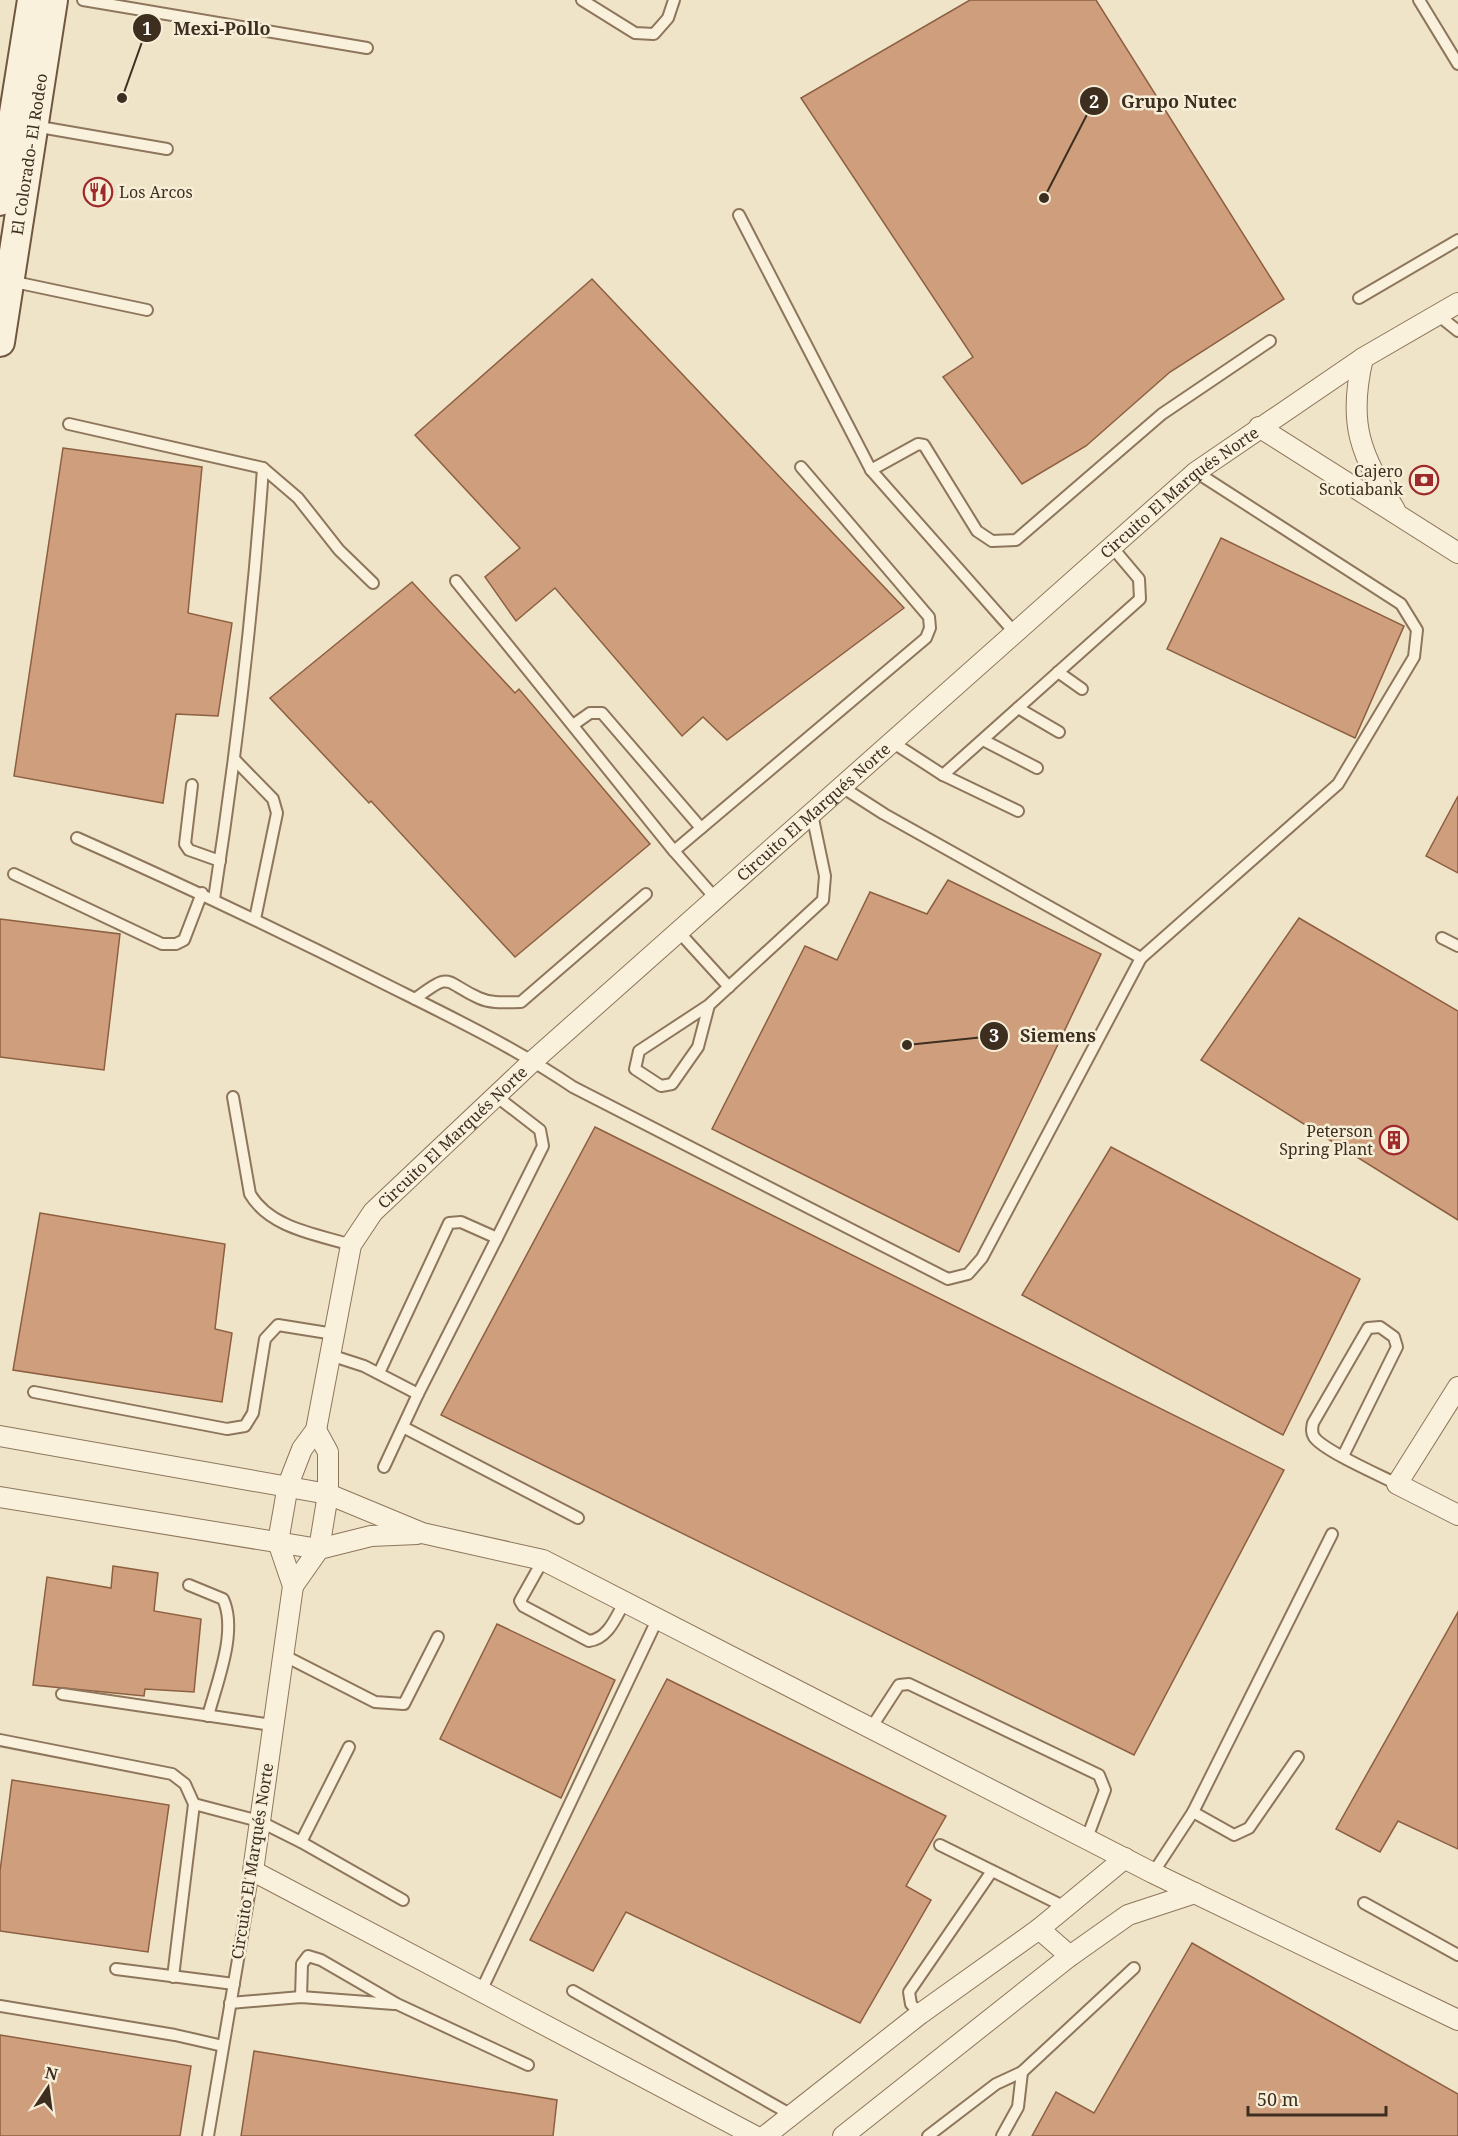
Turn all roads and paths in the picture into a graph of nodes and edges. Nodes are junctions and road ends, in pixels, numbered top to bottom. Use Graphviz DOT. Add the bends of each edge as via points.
graph roads {
  1 [pos="32,0"];
  2 [pos="54,0"];
  3 [pos="83,0"];
  4 [pos="582,0"];
  5 [pos="674,0"];
  6 [pos="1419,0"];
  7 [pos="367,48"];
  8 [pos="1458,64"];
  9 [pos="34,126"];
  10 [pos="167,149"];
  11 [pos="0,201"];
  12 [pos="739,215"];
  13 [pos="1458,240"];
  14 [pos="10,281"];
  15 [pos="1359,298"];
  16 [pos="1458,303"];
  17 [pos="147,310"];
  18 [pos="1438,315"];
  19 [pos="1458,331"];
  20 [pos="1270,341"];
  21 [pos="0,342"];
  22 [pos="1363,358"];
  23 [pos="69,424"];
  24 [pos="1259,427"];
  25 [pos="801,467"];
  26 [pos="263,468"];
  27 [pos="871,470"];
  28 [pos="1196,472"];
  29 [pos="1398,515"];
  30 [pos="1112,547"];
  31 [pos="1458,553"];
  32 [pos="456,581"];
  33 [pos="373,583"];
  34 [pos="1015,633"];
  35 [pos="1058,672"];
  36 [pos="1082,689"];
  37 [pos="1018,708"];
  38 [pos="573,725"];
  39 [pos="1059,732"];
  40 [pos="983,740"];
  41 [pos="892,742"];
  42 [pos="234,760"];
  43 [pos="1037,768"];
  44 [pos="943,775"];
  45 [pos="192,785"];
  46 [pos="842,787"];
  47 [pos="1018,811"];
  48 [pos="812,814"];
  49 [pos="701,828"];
  50 [pos="77,838"];
  51 [pos="674,851"];
  52 [pos="220,861"];
  53 [pos="14,874"];
  54 [pos="202,893"];
  55 [pos="646,894"];
  56 [pos="214,899"];
  57 [pos="716,899"];
  58 [pos="255,919"];
  59 [pos="678,932"];
  60 [pos="1442,938"];
  61 [pos="1458,946"];
  62 [pos="1141,958"];
  63 [pos="729,987"];
  64 [pos="415,999"];
  65 [pos="709,1005"];
  66 [pos="534,1060"];
  67 [pos="496,1096"];
  68 [pos="233,1097"];
  69 [pos="498,1238"];
  70 [pos="351,1245"];
  71 [pos="334,1334"];
  72 [pos="330,1355"];
  73 [pos="379,1374"];
  74 [pos="1458,1387"];
  75 [pos="34,1392"];
  76 [pos="418,1394"];
  77 [pos="403,1427"];
  78 [pos="316,1430"];
  79 [pos="0,1436"];
  80 [pos="1343,1456"];
  81 [pos="384,1467"];
  82 [pos="1397,1484"];
  83 [pos="288,1485"];
  84 [pos="328,1494"];
  85 [pos="0,1497"];
  86 [pos="1458,1515"];
  87 [pos="578,1518"];
  88 [pos="422,1533"];
  89 [pos="1332,1534"];
  90 [pos="278,1542"];
  91 [pos="319,1549"];
  92 [pos="543,1560"];
  93 [pos="189,1585"];
  94 [pos="293,1586"];
  95 [pos="625,1601"];
  96 [pos="658,1618"];
  97 [pos="438,1637"];
  98 [pos="283,1655"];
  99 [pos="62,1694"];
  100 [pos="208,1716"];
  101 [pos="272,1725"];
  102 [pos="871,1728"];
  103 [pos="0,1740"];
  104 [pos="349,1747"];
  105 [pos="1298,1757"];
  106 [pos="194,1804"];
  107 [pos="1193,1812"];
  108 [pos="259,1821"];
  109 [pos="1087,1838"];
  110 [pos="301,1842"];
  111 [pos="940,1845"];
  112 [pos="1125,1858"];
  113 [pos="252,1871"];
  114 [pos="992,1871"];
  115 [pos="1153,1873"];
  116 [pos="1195,1893"];
  117 [pos="404,1900"];
  118 [pos="1364,1903"];
  119 [pos="1065,1907"];
  120 [pos="1039,1929"];
  121 [pos="1458,1955"];
  122 [pos="1070,1956"];
  123 [pos="1134,1968"];
  124 [pos="116,1969"];
  125 [pos="173,1977"];
  126 [pos="234,1984"];
  127 [pos="480,1991"];
  128 [pos="573,1991"];
  129 [pos="301,1997"];
  130 [pos="230,2003"];
  131 [pos="397,2004"];
  132 [pos="0,2006"];
  133 [pos="921,2014"];
  134 [pos="1458,2020"];
  135 [pos="223,2046"];
  136 [pos="528,2065"];
  137 [pos="1022,2072"];
  138 [pos="790,2114"];
  139 [pos="208,2136"];
  140 [pos="755,2136"];
  141 [pos="765,2136"];
  142 [pos="843,2136"];
  143 [pos="928,2136"];
  144 [pos="1002,2136"];
  1 -- 11 [label="main road, El Colorado- El Rodeo"];
  2 -- 9 [label="main road, El Colorado- El Rodeo"];
  3 -- 7 [label="lane"];
  4 -- 5 [label="lane" via="634,33 654,34 668,18"];
  6 -- 8 [label="lane"];
  9 -- 10 [label="lane"];
  9 -- 14 [label="main road, El Colorado- El Rodeo"];
  12 -- 27 [label="lane"];
  13 -- 15 [label="lane"];
  14 -- 17 [label="lane"];
  14 -- 21 [label="main road, El Colorado- El Rodeo"];
  16 -- 18 [label="street, Circuito El Marqués Norte"];
  18 -- 19 [label="lane"];
  18 -- 22 [label="street, Circuito El Marqués Norte"];
  20 -- 27 [label="lane" via="1162,414 1016,540 992,541 977,531 924,445 918,444"];
  22 -- 24 [label="street, Circuito El Marqués Norte"];
  22 -- 29 [label="street" via="1355,391 1357,428 1371,470"];
  23 -- 26 [label="lane"];
  24 -- 28 [label="street, Circuito El Marqués Norte"];
  24 -- 29 [label="street"];
  25 -- 49 [label="lane" via="929,616 930,628 926,638"];
  26 -- 33 [label="lane" via="298,498 339,550"];
  26 -- 42 [label="lane" via="254,596"];
  27 -- 34 [label="lane"];
  28 -- 30 [label="street, Circuito El Marqués Norte"];
  28 -- 62 [label="lane" via="1401,604 1417,630 1414,657 1338,784"];
  29 -- 31 [label="street"];
  30 -- 34 [label="street, Circuito El Marqués Norte"];
  30 -- 35 [label="lane" via="1139,579 1140,599"];
  32 -- 38 [label="lane"];
  34 -- 41 [label="street, Circuito El Marqués Norte"];
  35 -- 36 [label="lane"];
  35 -- 37 [label="lane"];
  37 -- 39 [label="lane"];
  37 -- 40 [label="lane"];
  38 -- 49 [label="lane" via="590,713 602,713"];
  38 -- 51 [label="lane"];
  40 -- 43 [label="lane"];
  40 -- 44 [label="lane"];
  41 -- 44 [label="lane"];
  41 -- 46 [label="street, Circuito El Marqués Norte"];
  42 -- 52 [label="lane"];
  42 -- 58 [label="lane" via="273,799 277,813"];
  44 -- 47 [label="lane"];
  45 -- 52 [label="lane" via="185,844 189,850"];
  46 -- 48 [label="street, Circuito El Marqués Norte"];
  46 -- 62 [label="lane"];
  48 -- 57 [label="street, Circuito El Marqués Norte"];
  48 -- 63 [label="lane" via="825,876 823,900"];
  49 -- 51 [label="lane"];
  50 -- 54 [label="lane"];
  51 -- 57 [label="lane"];
  52 -- 56 [label="lane"];
  53 -- 54 [label="lane" via="162,944 184,940"];
  54 -- 56 [label="lane"];
  55 -- 64 [label="lane" via="521,1002 480,999 446,981 438,982"];
  56 -- 58 [label="lane"];
  57 -- 59 [label="street, Circuito El Marqués Norte"];
  58 -- 64 [label="lane"];
  59 -- 63 [label="lane"];
  59 -- 66 [label="street, Circuito El Marqués Norte"];
  60 -- 61 [label="lane"];
  62 -- 66 [label="lane" via="982,1258 968,1274 948,1279 573,1087"];
  63 -- 65 [label="lane"];
  64 -- 66 [label="lane"];
  65 -- 65 [label="lane" via="698,1047 672,1084 661,1086 635,1069 639,1051"];
  66 -- 67 [label="street, Circuito El Marqués Norte"];
  67 -- 69 [label="lane" via="543,1136 543,1146"];
  67 -- 70 [label="street, Circuito El Marqués Norte" via="373,1212"];
  68 -- 70 [label="lane" via="250,1194 258,1208 275,1220"];
  69 -- 73 [label="lane" via="461,1222 449,1223"];
  69 -- 76 [label="lane"];
  70 -- 71 [label="street, Circuito El Marqués Norte"];
  71 -- 72 [label="street, Circuito El Marqués Norte"];
  71 -- 75 [label="lane" via="278,1325 265,1339 253,1413 244,1426 227,1429"];
  72 -- 73 [label="lane"];
  72 -- 78 [label="street, Circuito El Marqués Norte"];
  73 -- 76 [label="lane"];
  74 -- 82 [label="street"];
  76 -- 77 [label="lane"];
  77 -- 81 [label="lane"];
  77 -- 87 [label="lane"];
  78 -- 83 [label="street, Circuito El Marqués Norte" via="302,1449"];
  78 -- 84 [label="street, Circuito El Marqués Norte" via="328,1452"];
  79 -- 83 [label="street"];
  80 -- 80 [label="lane" via="1397,1347 1394,1337 1380,1327 1368,1328 1313,1423 1315,1438"];
  80 -- 82 [label="lane"];
  82 -- 86 [label="street"];
  83 -- 84 [label="street"];
  83 -- 90 [label="street, Circuito El Marqués Norte"];
  84 -- 88 [label="street"];
  84 -- 91 [label="street, Circuito El Marqués Norte"];
  85 -- 90 [label="street"];
  88 -- 91 [label="street" via="371,1536"];
  88 -- 92 [label="street"];
  89 -- 107 [label="lane"];
  90 -- 91 [label="street"];
  90 -- 94 [label="street, Circuito El Marqués Norte"];
  91 -- 94 [label="street, Circuito El Marqués Norte"];
  92 -- 95 [label="street"];
  92 -- 95 [label="lane" via="520,1601 589,1641 605,1635"];
  93 -- 100 [label="lane" via="223,1599 229,1611 230,1627"];
  94 -- 98 [label="street, Circuito El Marqués Norte"];
  95 -- 96 [label="street"];
  96 -- 102 [label="street"];
  96 -- 127 [label="lane"];
  97 -- 98 [label="lane" via="404,1704 375,1702"];
  98 -- 101 [label="street, Circuito El Marqués Norte"];
  99 -- 100 [label="lane"];
  100 -- 101 [label="lane"];
  101 -- 108 [label="street, Circuito El Marqués Norte"];
  102 -- 109 [label="street"];
  102 -- 109 [label="lane" via="898,1685 909,1684 1099,1775 1105,1790"];
  103 -- 106 [label="lane" via="172,1774 185,1784"];
  104 -- 110 [label="lane"];
  105 -- 107 [label="lane" via="1242,1833 1234,1835"];
  106 -- 108 [label="lane"];
  106 -- 125 [label="lane"];
  107 -- 115 [label="lane"];
  108 -- 110 [label="lane"];
  108 -- 113 [label="street, Circuito El Marqués Norte"];
  109 -- 112 [label="street"];
  110 -- 117 [label="lane"];
  111 -- 114 [label="lane"];
  112 -- 115 [label="street"];
  112 -- 119 [label="street"];
  113 -- 126 [label="lane, Circuito El Marqués Norte"];
  113 -- 127 [label="street"];
  114 -- 119 [label="lane"];
  114 -- 133 [label="lane" via="909,1992 911,2004"];
  115 -- 116 [label="street"];
  116 -- 122 [label="street" via="1128,1915"];
  116 -- 134 [label="street"];
  118 -- 121 [label="lane"];
  119 -- 120 [label="street"];
  120 -- 122 [label="street"];
  120 -- 133 [label="street"];
  122 -- 142 [label="street"];
  123 -- 137 [label="lane"];
  124 -- 125 [label="lane"];
  125 -- 126 [label="lane"];
  126 -- 130 [label="lane, Circuito El Marqués Norte"];
  127 -- 140 [label="street"];
  128 -- 138 [label="lane"];
  129 -- 130 [label="lane"];
  129 -- 131 [label="lane"];
  129 -- 131 [label="lane" via="302,1964 308,1956"];
  130 -- 135 [label="lane, Circuito El Marqués Norte"];
  131 -- 136 [label="lane"];
  132 -- 135 [label="lane"];
  133 -- 138 [label="street"];
  135 -- 139 [label="lane, Circuito El Marqués Norte"];
  137 -- 143 [label="lane" via="996,2084"];
  137 -- 144 [label="lane" via="1018,2107"];
  138 -- 141 [label="street"];
}
